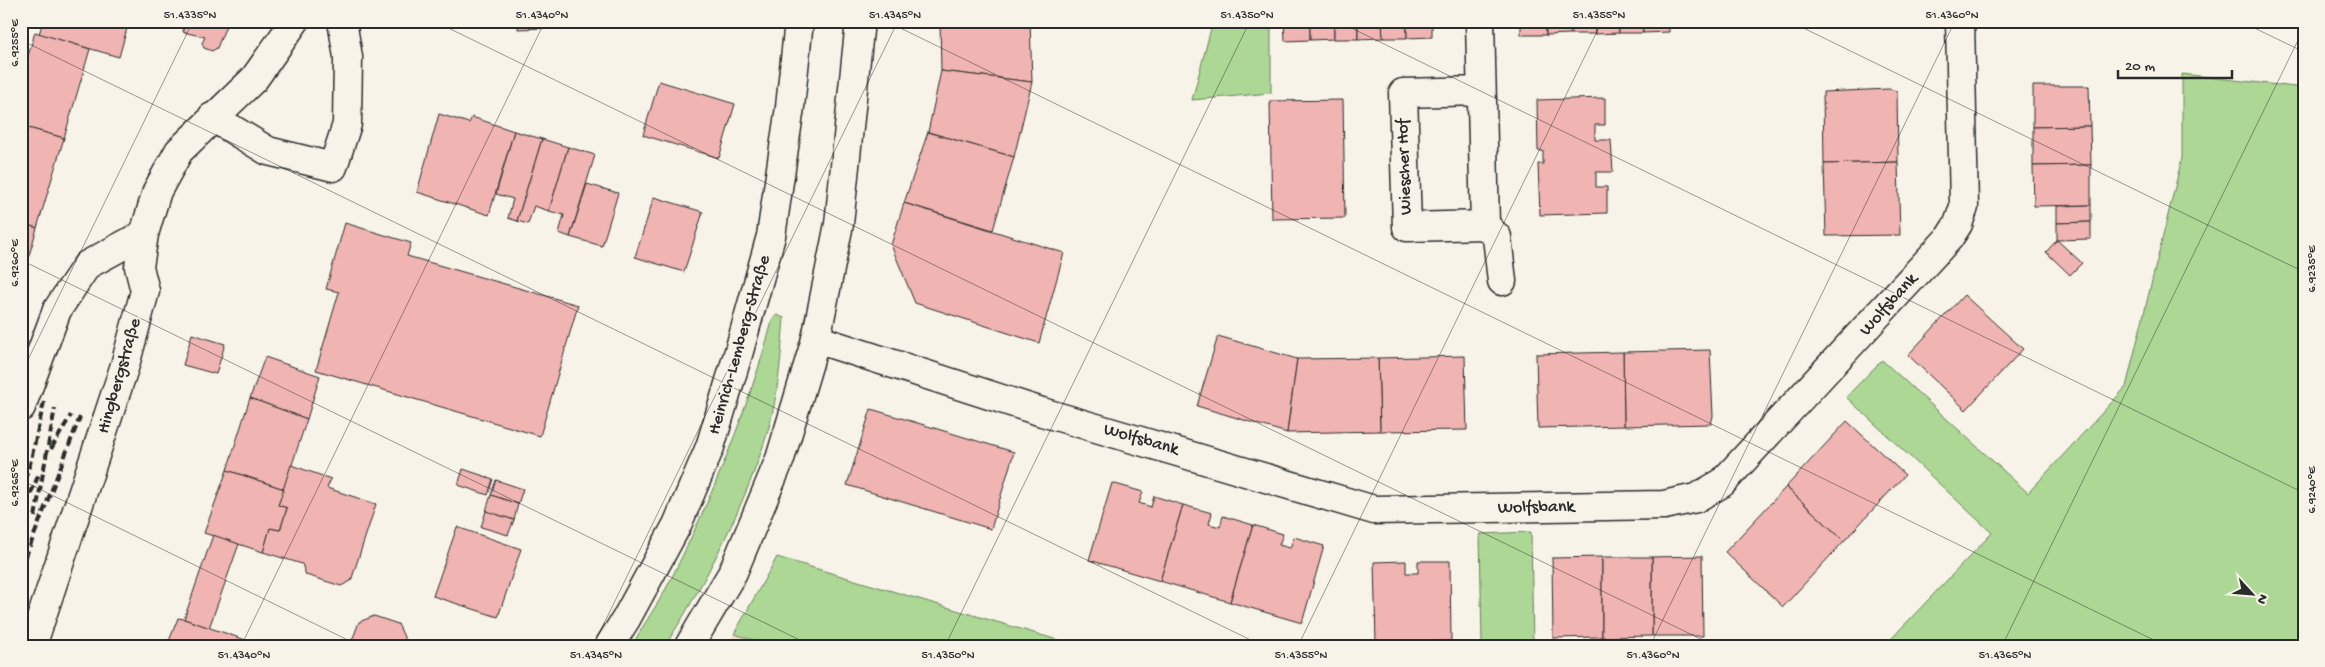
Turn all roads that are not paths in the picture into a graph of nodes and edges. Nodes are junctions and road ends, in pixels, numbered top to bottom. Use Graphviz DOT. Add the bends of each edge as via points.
graph roads {
  1 [pos="295,21"];
  2 [pos="342,21"];
  3 [pos="798,21"];
  4 [pos="860,21"];
  5 [pos="1480,21"];
  6 [pos="1960,21"];
  7 [pos="1481,90"];
  8 [pos="212,117"];
  9 [pos="1485,225"];
  10 [pos="144,234"];
  11 [pos="1502,281"];
  12 [pos="816,339"];
  13 [pos="21,406"];
  14 [pos="32,646"];
  15 [pos="609,646"];
  16 [pos="689,646"];
  1 -- 8 [label="street, Hingbergstraße" via="254,79"];
  2 -- 8 [label="street" via="348,56 347,124 334,167 268,151"];
  3 -- 15 [label="street, Heinrich-Lemberg-Straße" via="790,107 771,236 710,448 677,526"];
  4 -- 12 [label="street" via="839,224"];
  5 -- 7 [label="street"];
  6 -- 12 [label="street, Wolfsbank" via="1964,207 1958,224 1844,354 1722,483 1696,498 1664,505 1374,510 1042,412"];
  7 -- 9 [label="street"];
  7 -- 9 [label="street, Wiescher Hof" via="1403,93 1403,103 1407,227"];
  8 -- 10 [label="street, Hingbergstraße" via="179,151 158,191"];
  9 -- 11 [label="street" via="1497,237"];
  10 -- 13 [label="street" via="88,265 57,310"];
  10 -- 14 [label="street, Hingbergstraße" via="139,267 145,290 130,346"];
  12 -- 16 [label="street" via="780,459 733,572"];
}
